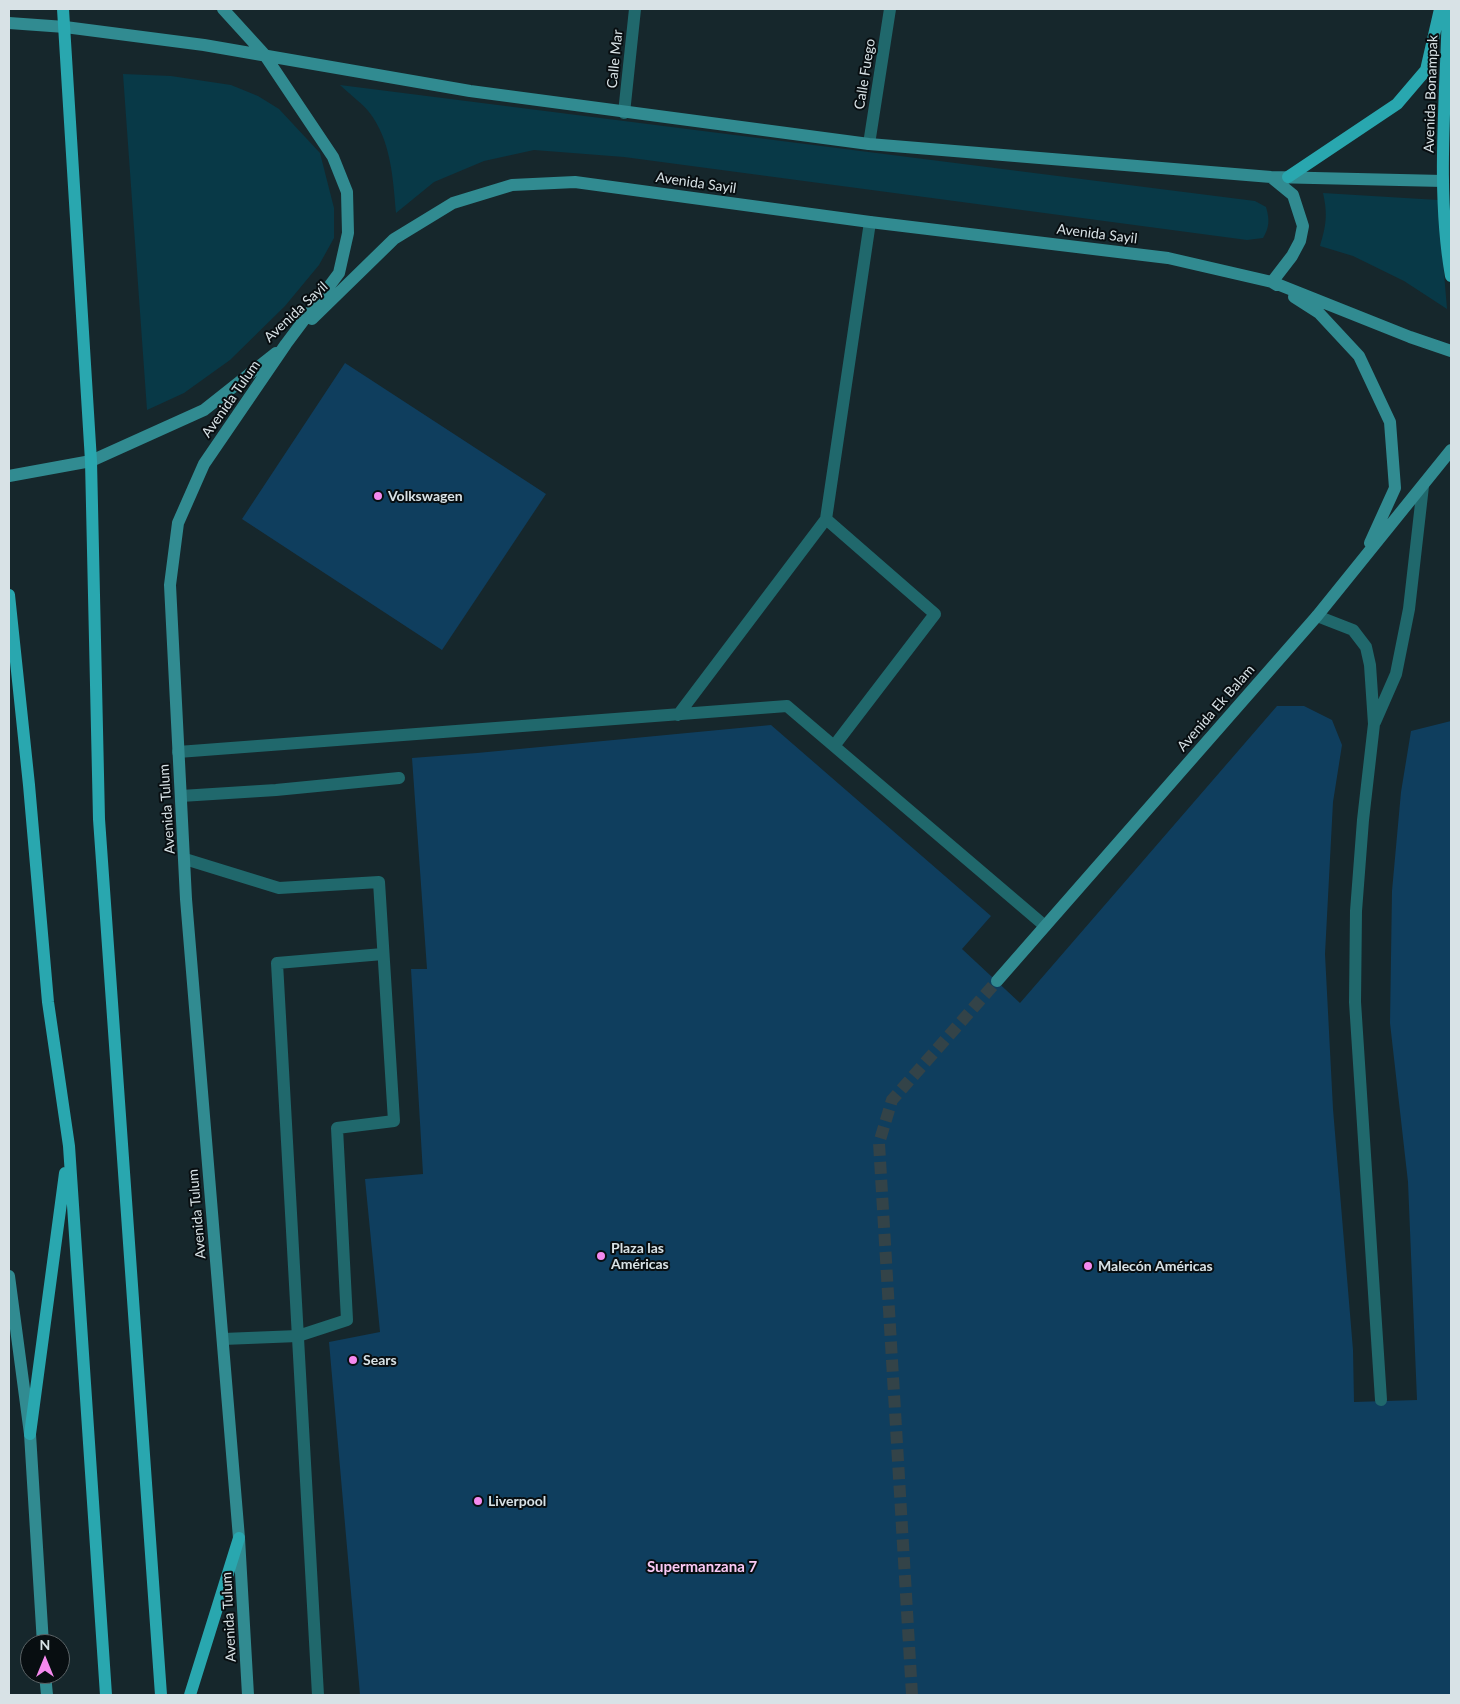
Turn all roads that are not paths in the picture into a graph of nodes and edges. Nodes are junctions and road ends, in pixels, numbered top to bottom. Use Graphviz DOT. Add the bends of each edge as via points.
graph roads {
  1 [pos="62,9"];
  2 [pos="223,9"];
  3 [pos="635,9"];
  4 [pos="890,9"];
  5 [pos="1440,9"];
  6 [pos="1448,9"];
  7 [pos="9,23"];
  8 [pos="65,27"];
  9 [pos="264,54"];
  10 [pos="624,113"];
  11 [pos="869,144"];
  12 [pos="1271,176"];
  13 [pos="1288,177"];
  14 [pos="1447,181"];
  15 [pos="870,222"];
  16 [pos="1451,276"];
  17 [pos="1272,282"];
  18 [pos="286,344"];
  19 [pos="1451,351"];
  20 [pos="1451,450"];
  21 [pos="91,461"];
  22 [pos="9,476"];
  23 [pos="1423,486"];
  24 [pos="826,519"];
  25 [pos="1363,558"];
  26 [pos="9,595"];
  27 [pos="1317,616"];
  28 [pos="678,714"];
  29 [pos="1374,724"];
  30 [pos="834,746"];
  31 [pos="178,752"];
  32 [pos="399,778"];
  33 [pos="181,796"];
  34 [pos="185,858"];
  35 [pos="1045,926"];
  36 [pos="383,954"];
  37 [pos="996,981"];
  38 [pos="68,1146"];
  39 [pos="9,1276"];
  40 [pos="298,1336"];
  41 [pos="223,1339"];
  42 [pos="1381,1400"];
  43 [pos="30,1434"];
  44 [pos="239,1538"];
  45 [pos="42,1634"];
  46 [pos="106,1695"];
  47 [pos="161,1695"];
  48 [pos="190,1695"];
  49 [pos="248,1695"];
  50 [pos="318,1695"];
  1 -- 8 [label="main road"];
  2 -- 9 [label="street, Avenida Tulum"];
  3 -- 10 [label="street, Calle Mar"];
  4 -- 11 [label="street, Calle Fuego"];
  5 -- 13 [label="main road" via="1426,70 1397,104"];
  6 -- 14 [label="main road, Avenida Bonampak"];
  7 -- 8 [label="street"];
  8 -- 9 [label="street"];
  8 -- 21 [label="main road"];
  9 -- 10 [label="street" via="470,91"];
  9 -- 18 [label="street, Avenida Tulum" via="333,157 347,192 348,233 339,273"];
  10 -- 11 [label="street"];
  11 -- 12 [label="street"];
  12 -- 13 [label="street"];
  12 -- 17 [label="street" via="1293,195 1303,226 1300,242"];
  13 -- 14 [label="street"];
  14 -- 16 [label="main road, Avenida Bonampak"];
  15 -- 17 [label="street, Avenida Sayil" via="1168,258"];
  15 -- 18 [label="street, Avenida Sayil" via="575,182 512,185 453,203 394,239"];
  15 -- 24 [label="street"];
  17 -- 19 [label="street, Avenida Sayil"];
  17 -- 25 [label="street" via="1318,313 1359,356 1390,422 1395,488"];
  18 -- 21 [label="street, Avenida Sayil" via="204,410"];
  18 -- 31 [label="street, Avenida Tulum" via="204,464 178,523 170,585"];
  20 -- 23 [label="street, Avenida Ek Balam"];
  21 -- 22 [label="street, Avenida Sayil"];
  21 -- 47 [label="main road" via="99,820"];
  23 -- 25 [label="street, Avenida Ek Balam"];
  23 -- 29 [label="street" via="1409,608 1396,674"];
  24 -- 28 [label="street"];
  24 -- 30 [label="street" via="935,614"];
  25 -- 27 [label="street, Avenida Ek Balam"];
  26 -- 38 [label="main road" via="48,1002"];
  27 -- 29 [label="street" via="1353,630 1366,647"];
  27 -- 35 [label="street, Avenida Ek Balam"];
  28 -- 30 [label="street" via="787,706"];
  28 -- 31 [label="street"];
  29 -- 42 [label="street" via="1356,911 1355,1002"];
  30 -- 35 [label="street"];
  31 -- 33 [label="street, Avenida Tulum"];
  32 -- 33 [label="street"];
  33 -- 34 [label="street, Avenida Tulum"];
  34 -- 36 [label="street" via="279,888 379,882"];
  34 -- 41 [label="street, Avenida Tulum"];
  35 -- 37 [label="street, Avenida Ek Balam"];
  36 -- 40 [label="street" via="394,1121 337,1128 347,1320"];
  36 -- 40 [label="street" via="277,963"];
  38 -- 43 [label="main road"];
  38 -- 46 [label="main road"];
  39 -- 43 [label="street"];
  40 -- 41 [label="street"];
  40 -- 50 [label="street"];
  41 -- 44 [label="street, Avenida Tulum"];
  43 -- 45 [label="street"];
  44 -- 48 [label="main road"];
  44 -- 49 [label="street, Avenida Tulum"];
}
